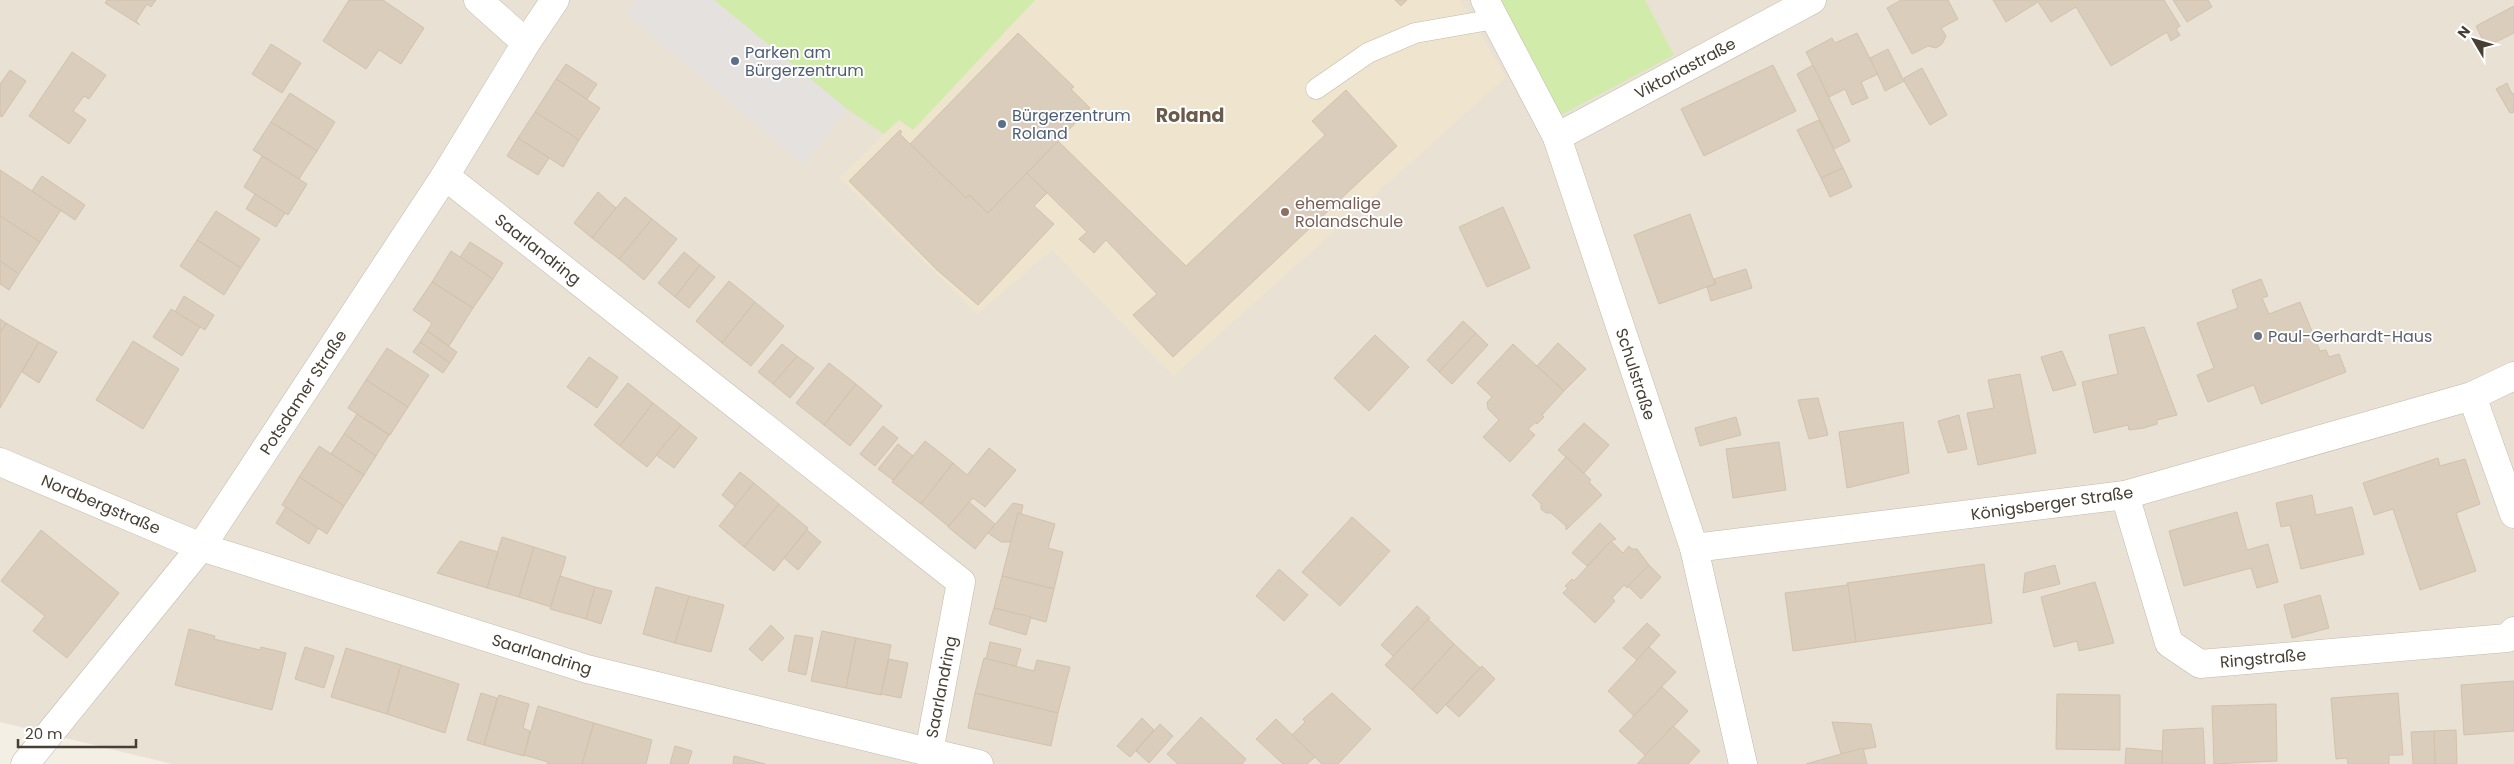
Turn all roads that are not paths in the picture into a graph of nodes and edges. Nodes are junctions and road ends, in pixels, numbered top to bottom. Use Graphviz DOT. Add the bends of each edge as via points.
graph roads {
  1 [pos="478,0"];
  2 [pos="555,0"];
  3 [pos="1812,0"];
  4 [pos="1490,10"];
  5 [pos="526,43"];
  6 [pos="1316,89"];
  7 [pos="1557,137"];
  8 [pos="445,176"];
  9 [pos="2514,376"];
  10 [pos="2472,396"];
  11 [pos="0,462"];
  12 [pos="2125,496"];
  13 [pos="2514,514"];
  14 [pos="201,546"];
  15 [pos="1694,548"];
  16 [pos="2514,632"];
  17 [pos="929,752"];
  18 [pos="25,764"];
  19 [pos="979,764"];
  20 [pos="1743,764"];
  1 -- 5 [label="street"];
  2 -- 5 [label="street, Potsdamer Straße"];
  3 -- 7 [label="street, Viktoriastraße"];
  4 -- 6 [label="lane" via="1415,33 1368,53"];
  4 -- 7 [label="street, Schulstraße"];
  5 -- 8 [label="street, Potsdamer Straße"];
  7 -- 15 [label="street, Schulstraße"];
  8 -- 14 [label="street, Potsdamer Straße"];
  8 -- 17 [label="street, Saarlandring" via="962,582"];
  9 -- 10 [label="street, Königsberger Straße"];
  10 -- 12 [label="street, Königsberger Straße"];
  10 -- 13 [label="street"];
  11 -- 14 [label="street, Nordbergstraße"];
  12 -- 15 [label="street, Königsberger Straße"];
  12 -- 16 [label="street, Ringstraße" via="2169,643 2200,664 2507,638"];
  14 -- 17 [label="street, Saarlandring" via="587,669"];
  14 -- 18 [label="street, Potsdamer Straße"];
  15 -- 20 [label="street, Schulstraße"];
  17 -- 19 [label="street"];
}
